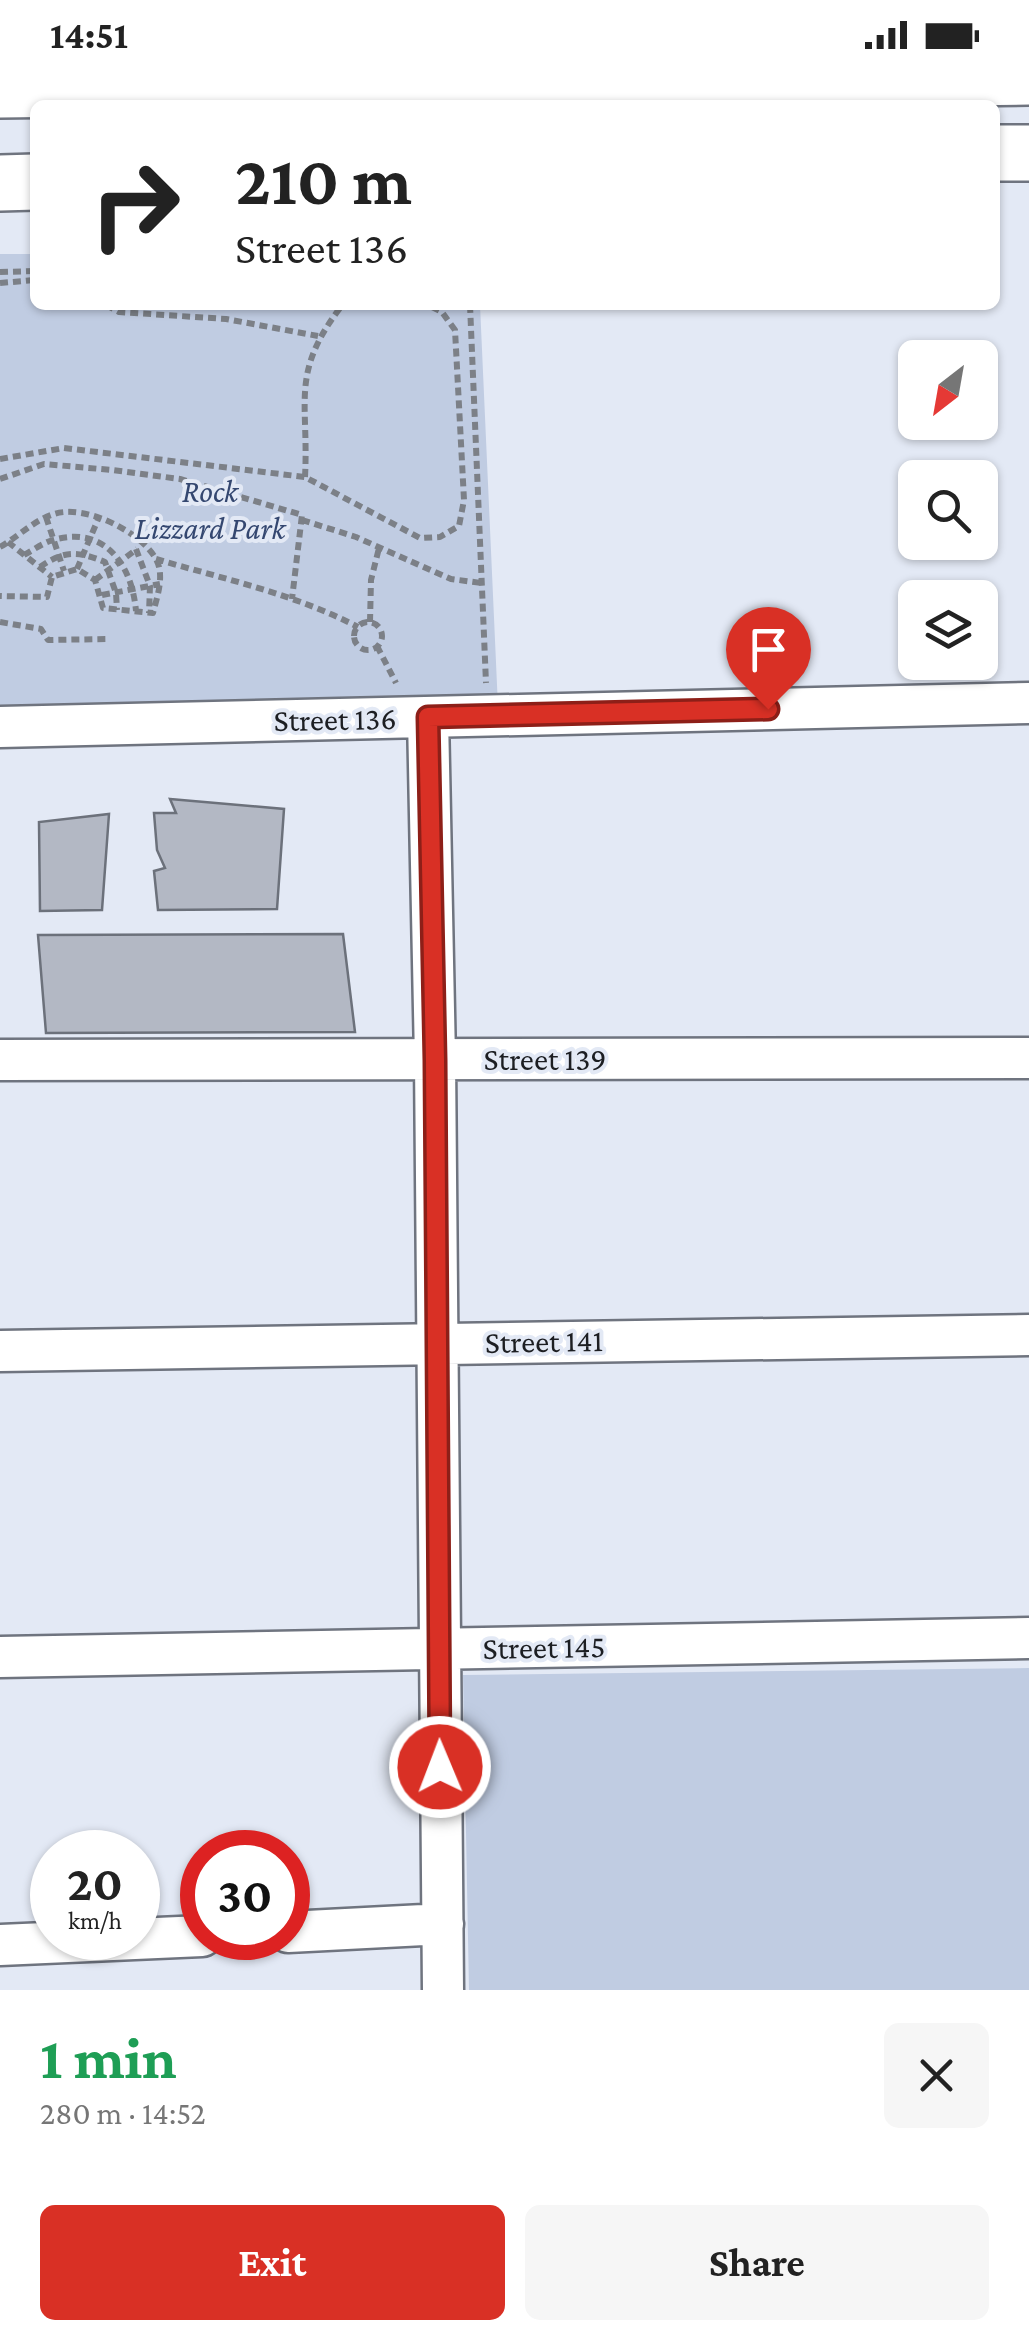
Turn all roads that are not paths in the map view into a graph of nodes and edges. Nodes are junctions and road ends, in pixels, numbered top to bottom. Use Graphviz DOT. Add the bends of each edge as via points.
graph roads {
  1 [pos="1029,77"];
  2 [pos="0,90"];
  3 [pos="1000,153"];
  4 [pos="1029,153"];
  5 [pos="30,182"];
  6 [pos="0,183"];
  7 [pos="1029,703"];
  8 [pos="428,717"];
  9 [pos="0,728"];
  10 [pos="1029,1058"];
  11 [pos="0,1060"];
  12 [pos="435,1060"];
  13 [pos="1029,1334"];
  14 [pos="437,1342"];
  15 [pos="0,1351"];
  16 [pos="1029,1638"];
  17 [pos="438,1648"];
  18 [pos="0,1657"];
  19 [pos="443,1924"];
  20 [pos="310,1931"];
  21 [pos="180,1937"];
  22 [pos="0,1945"];
  23 [pos="443,1990"];
  1 -- 2 [label="main road"];
  3 -- 4 [label="main road"];
  5 -- 6 [label="main road"];
  7 -- 8 [label="street, Street 136"];
  8 -- 9 [label="street, Street 136"];
  8 -- 12 [label="street"];
  10 -- 12 [label="street, Street 139"];
  11 -- 12 [label="street, Street 139"];
  12 -- 14 [label="street"];
  13 -- 14 [label="street, Street 141"];
  14 -- 15 [label="street, Street 141"];
  14 -- 17 [label="street"];
  16 -- 17 [label="street, Street 145"];
  17 -- 18 [label="street, Street 145"];
  17 -- 19 [label="street"];
  19 -- 20 [label="street"];
  19 -- 23 [label="street"];
  21 -- 22 [label="street"];
}
